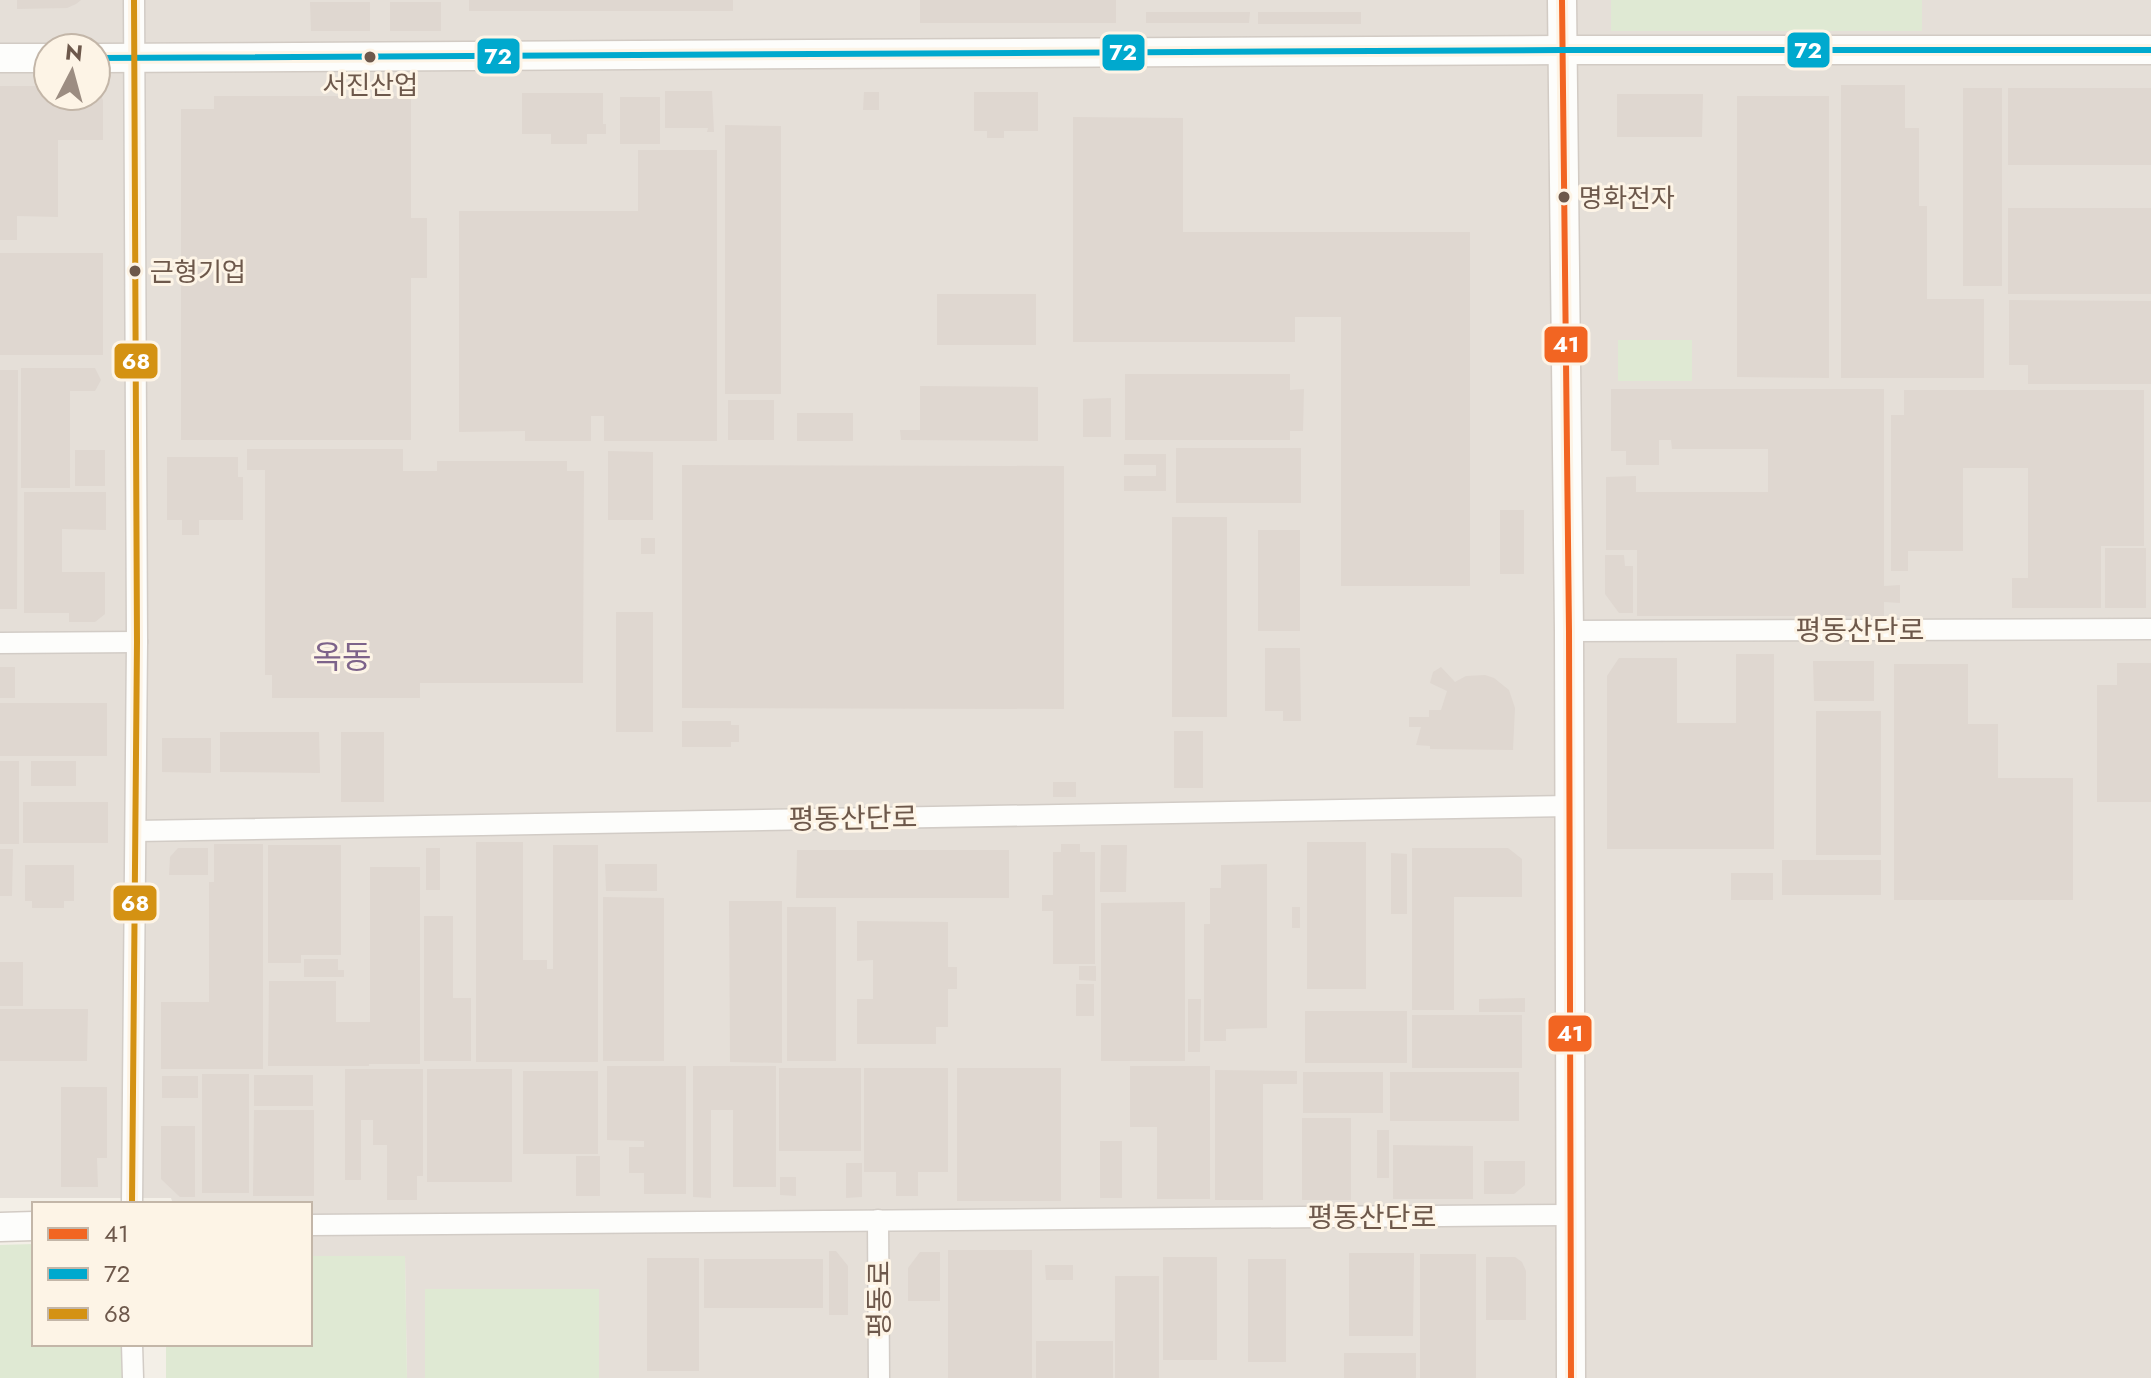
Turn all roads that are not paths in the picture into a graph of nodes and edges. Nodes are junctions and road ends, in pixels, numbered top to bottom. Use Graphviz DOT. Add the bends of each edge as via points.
graph roads {
  1 [pos="134,0"];
  2 [pos="1562,0"];
  3 [pos="1562,50"];
  4 [pos="2151,50"];
  5 [pos="0,58"];
  6 [pos="32,58"];
  7 [pos="112,58"];
  8 [pos="134,58"];
  9 [pos="2151,629"];
  10 [pos="1569,631"];
  11 [pos="137,642"];
  12 [pos="0,643"];
  13 [pos="1570,806"];
  14 [pos="136,831"];
  15 [pos="132,1202"];
  16 [pos="1569,1215"];
  17 [pos="878,1220"];
  18 [pos="312,1225"];
  19 [pos="32,1226"];
  20 [pos="0,1227"];
  21 [pos="132,1346"];
  22 [pos="133,1378"];
  23 [pos="879,1378"];
  24 [pos="1571,1378"];
  1 -- 8 [label="street"];
  2 -- 3 [label="street"];
  3 -- 4 [label="street"];
  3 -- 8 [label="street"];
  3 -- 10 [label="street"];
  5 -- 6 [label="street"];
  7 -- 8 [label="street"];
  8 -- 11 [label="street"];
  9 -- 10 [label="street, 평동산단로"];
  10 -- 13 [label="street"];
  11 -- 12 [label="street"];
  11 -- 14 [label="street"];
  13 -- 14 [label="street, 평동산단로"];
  13 -- 16 [label="street"];
  14 -- 15 [label="street"];
  16 -- 17 [label="street, 평동산단로"];
  16 -- 24 [label="street"];
  17 -- 18 [label="street, 평동산단로"];
  17 -- 23 [label="street, 평동로"];
  19 -- 20 [label="street"];
  21 -- 22 [label="street"];
}
